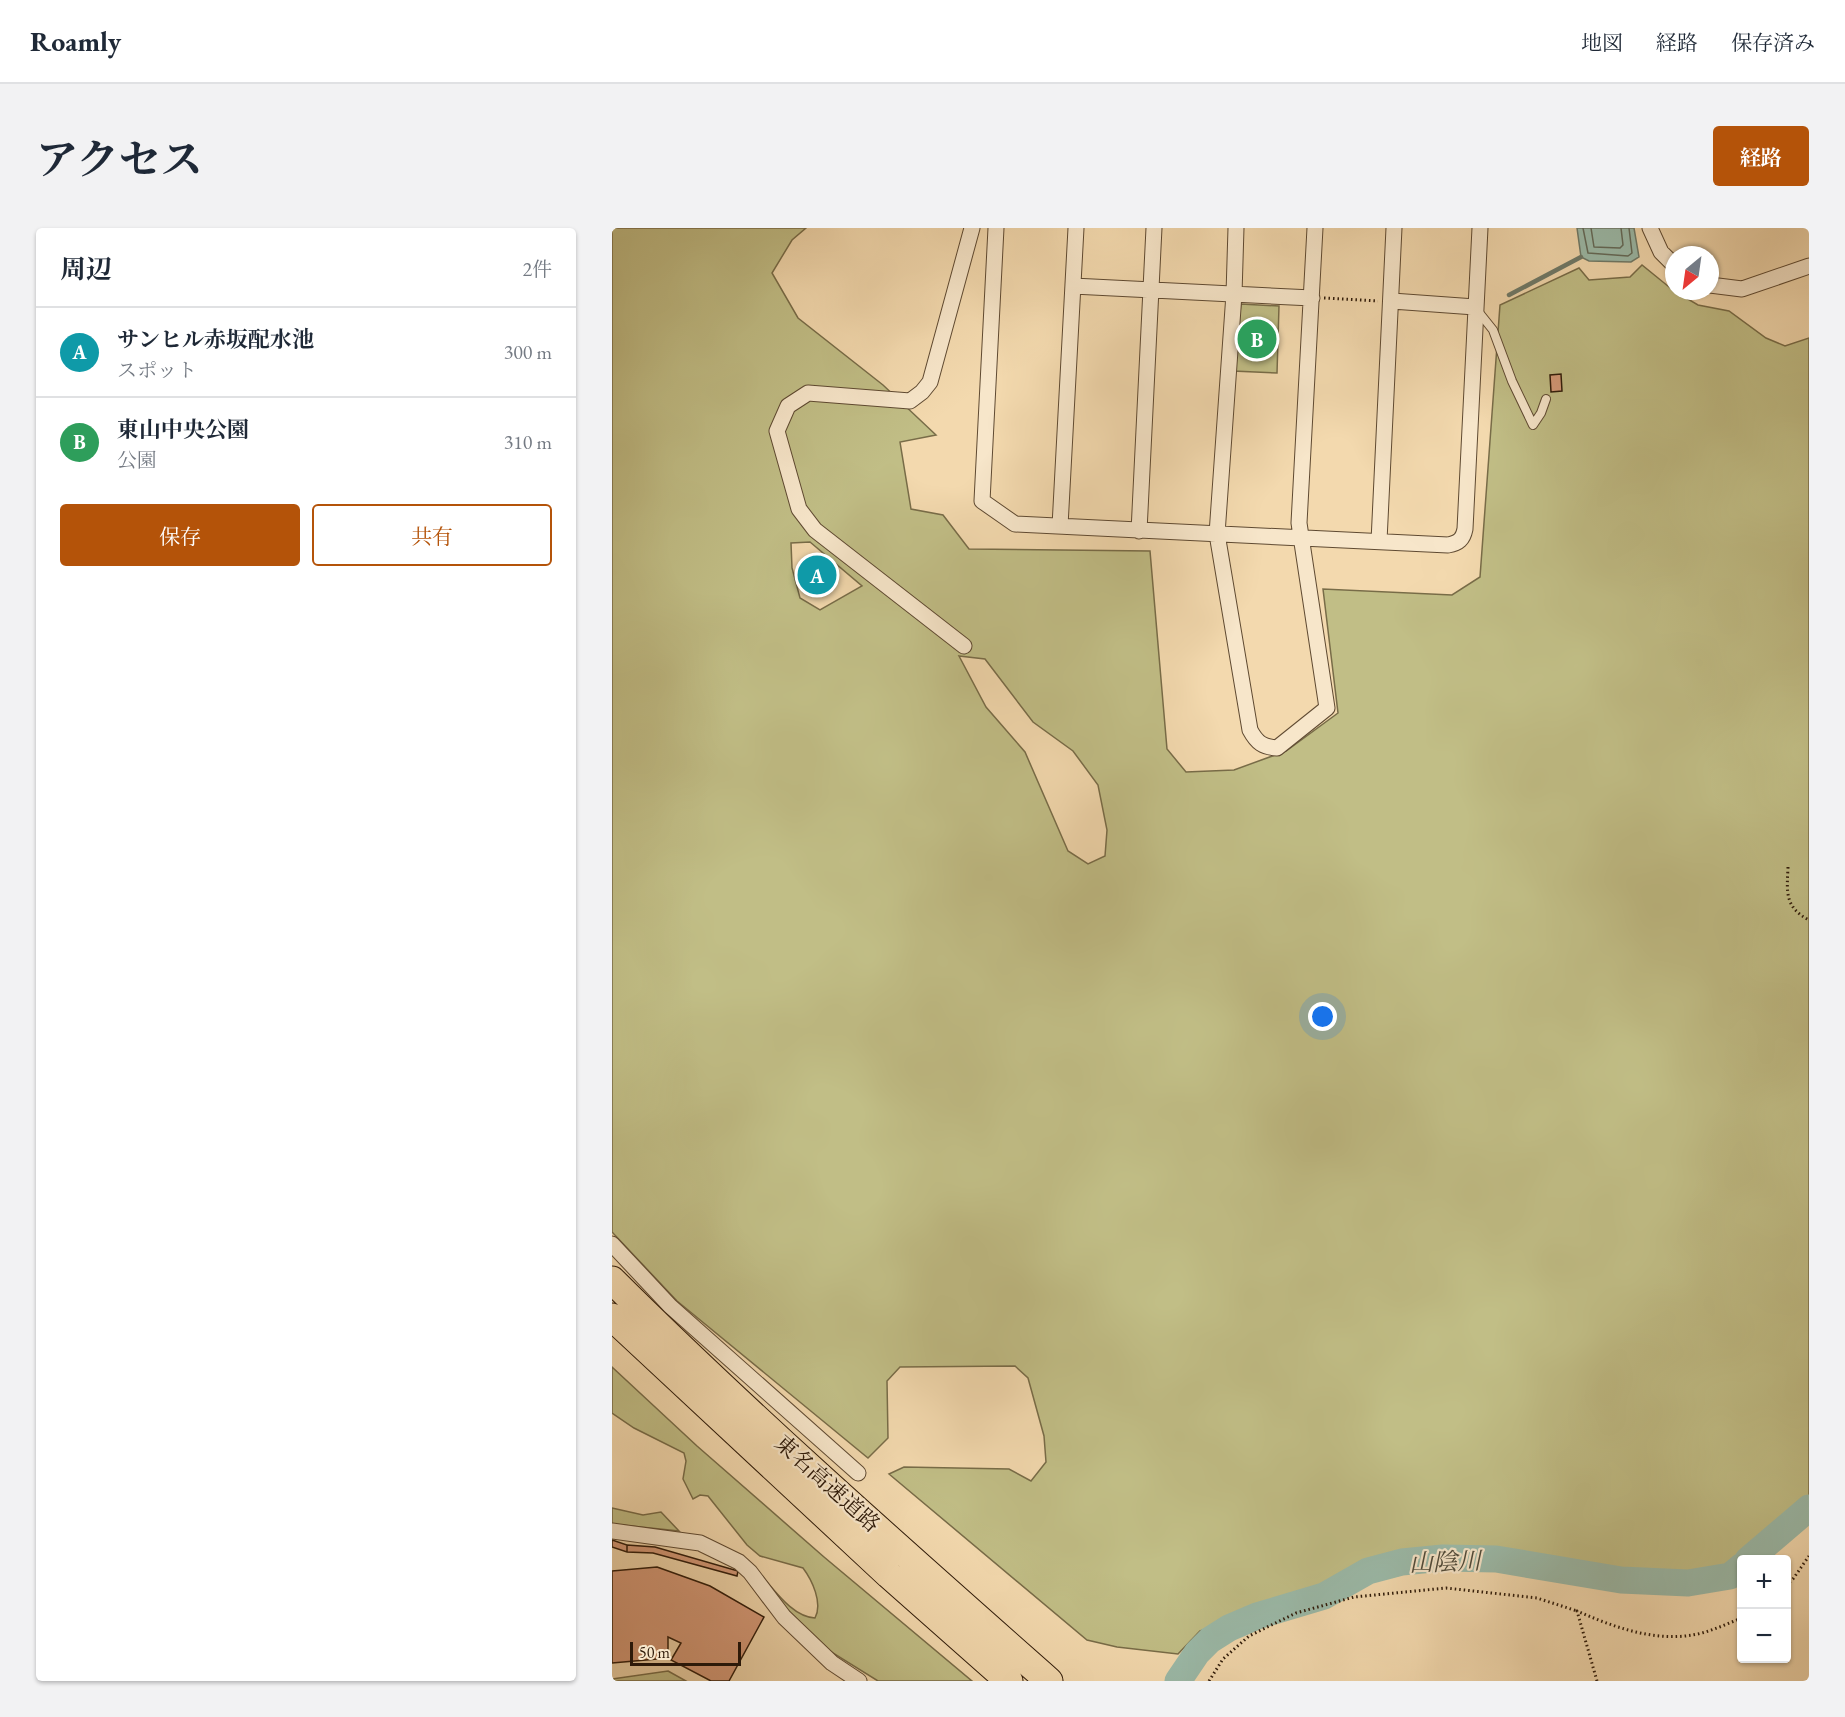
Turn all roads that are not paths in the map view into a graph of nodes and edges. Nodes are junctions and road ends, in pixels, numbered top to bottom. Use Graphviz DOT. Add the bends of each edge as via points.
graph roads {
  1 [pos="972,228"];
  2 [pos="996,228"];
  3 [pos="1076,228"];
  4 [pos="1154,228"];
  5 [pos="1236,228"];
  6 [pos="1315,228"];
  7 [pos="1394,228"];
  8 [pos="1480,228"];
  9 [pos="1650,228"];
  10 [pos="1665,255"];
  11 [pos="1809,266"];
  12 [pos="1073,286"];
  13 [pos="1719,286"];
  14 [pos="1150,291"];
  15 [pos="1234,294"];
  16 [pos="1312,298"];
  17 [pos="1392,301"];
  18 [pos="1475,307"];
  19 [pos="1546,399"];
  20 [pos="1060,526"];
  21 [pos="1138,531"];
  22 [pos="1217,534"];
  23 [pos="1302,537"];
  24 [pos="1379,541"];
  25 [pos="964,646"];
  26 [pos="612,1244"];
  27 [pos="612,1280"];
  28 [pos="612,1317"];
  29 [pos="858,1473"];
  30 [pos="612,1531"];
  31 [pos="859,1681"];
  32 [pos="1010,1681"];
  33 [pos="1049,1681"];
  1 -- 25 [label="street" via="930,382 922,392 910,401 808,393 788,406 777,431 800,508 815,530"];
  2 -- 20 [label="street" via="982,501 1015,524"];
  3 -- 12 [label="street"];
  4 -- 14 [label="street"];
  5 -- 15 [label="street"];
  6 -- 16 [label="street"];
  7 -- 17 [label="street"];
  8 -- 18 [label="street"];
  9 -- 10 [label="street"];
  11 -- 13 [label="street" via="1742,289"];
  12 -- 14 [label="street"];
  12 -- 20 [label="street"];
  14 -- 15 [label="street"];
  14 -- 21 [label="street"];
  15 -- 16 [label="street"];
  15 -- 22 [label="street"];
  16 -- 23 [label="street" via="1299,523"];
  17 -- 18 [label="street"];
  17 -- 24 [label="street"];
  18 -- 19 [label="lane" via="1493,330 1533,425"];
  18 -- 24 [label="street" via="1463,538 1448,545"];
  20 -- 21 [label="street"];
  21 -- 22 [label="street"];
  22 -- 23 [label="street"];
  22 -- 23 [label="street" via="1250,730 1260,744 1277,748 1327,708"];
  23 -- 24 [label="street"];
  26 -- 29 [label="street" via="670,1306"];
  27 -- 33 [label="highway, 東名高速道路" via="797,1454"];
  28 -- 32 [label="highway, 東名高速道路" via="864,1552"];
  30 -- 31 [label="street" via="700,1543 739,1562 784,1617 832,1663"];
}
